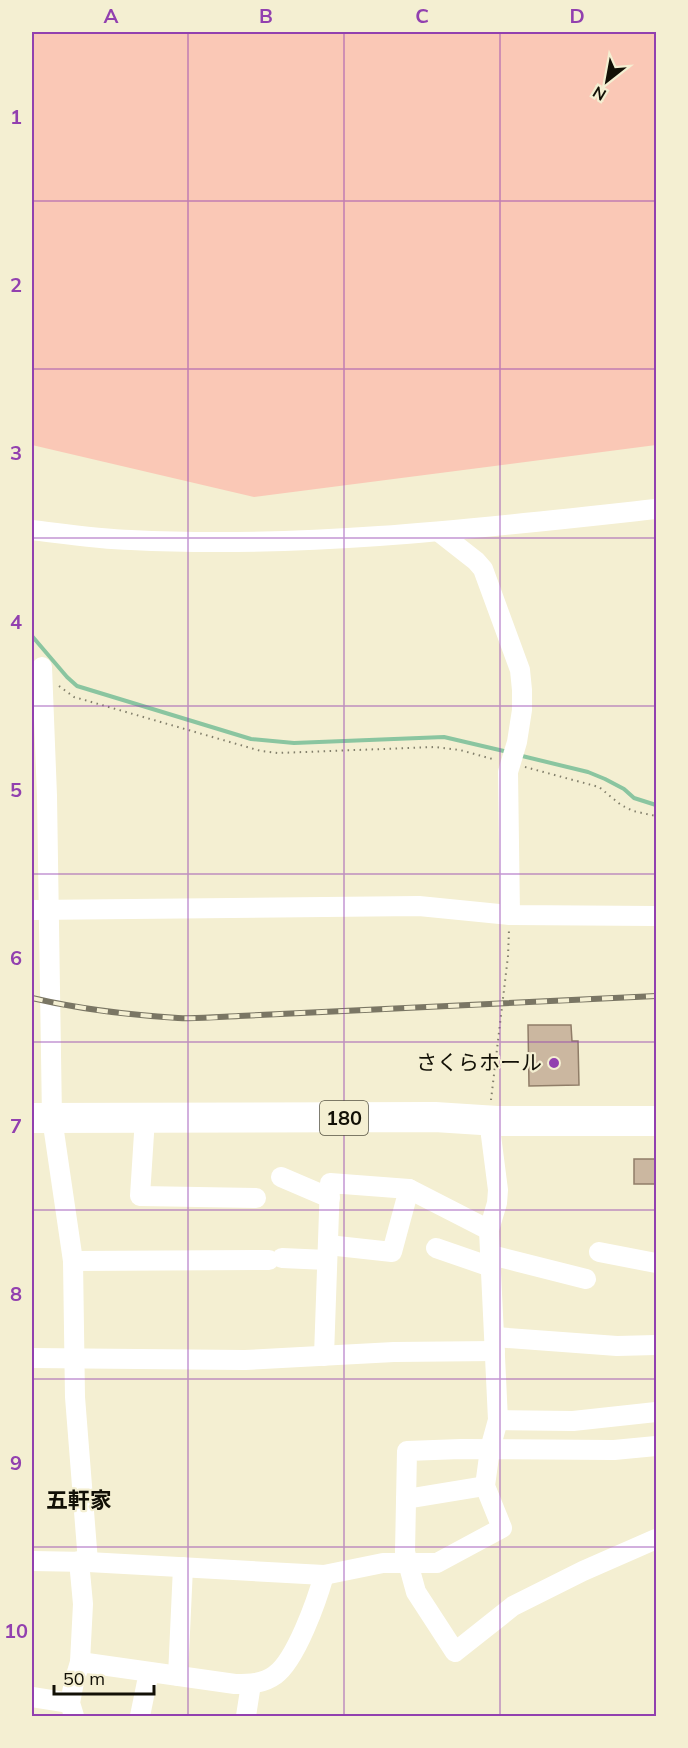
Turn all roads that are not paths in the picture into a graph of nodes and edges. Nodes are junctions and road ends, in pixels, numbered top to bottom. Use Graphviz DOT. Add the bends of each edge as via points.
graph roads {
  1 [pos="657,509"];
  2 [pos="32,530"];
  3 [pos="439,532"];
  4 [pos="42,668"];
  5 [pos="40,910"];
  6 [pos="510,915"];
  7 [pos="657,916"];
  8 [pos="42,1118"];
  9 [pos="145,1118"];
  10 [pos="489,1120"];
  11 [pos="657,1121"];
  12 [pos="281,1177"];
  13 [pos="409,1189"];
  14 [pos="256,1198"];
  15 [pos="330,1198"];
  16 [pos="489,1230"];
  17 [pos="436,1248"];
  18 [pos="599,1252"];
  19 [pos="328,1253"];
  20 [pos="73,1261"];
  21 [pos="491,1261"];
  22 [pos="657,1263"];
  23 [pos="586,1279"];
  24 [pos="495,1344"];
  25 [pos="657,1345"];
  26 [pos="324,1356"];
  27 [pos="32,1358"];
  28 [pos="75,1358"];
  29 [pos="657,1412"];
  30 [pos="498,1420"];
  31 [pos="657,1446"];
  32 [pos="490,1449"];
  33 [pos="485,1485"];
  34 [pos="406,1499"];
  35 [pos="657,1539"];
  36 [pos="32,1561"];
  37 [pos="84,1562"];
  38 [pos="408,1564"];
  39 [pos="183,1567"];
  40 [pos="324,1575"];
  41 [pos="80,1662"];
  42 [pos="148,1672"];
  43 [pos="178,1676"];
  44 [pos="251,1684"];
  45 [pos="32,1697"];
  46 [pos="72,1710"];
  47 [pos="140,1716"];
  48 [pos="246,1716"];
  1 -- 3 [label="street"];
  2 -- 3 [label="street" via="179,542 314,540"];
  3 -- 6 [label="street" via="483,569 520,670 522,710 508,772"];
  4 -- 5 [label="street" via="47,796"];
  5 -- 6 [label="street" via="419,906"];
  5 -- 8 [label="street"];
  6 -- 7 [label="street"];
  8 -- 9 [label="highway, 180"];
  8 -- 20 [label="street"];
  9 -- 10 [label="highway, 180"];
  9 -- 14 [label="street" via="140,1196"];
  10 -- 11 [label="highway, 180"];
  10 -- 16 [label="street" via="498,1191"];
  12 -- 15 [label="street"];
  13 -- 15 [label="street" via="330,1183"];
  13 -- 16 [label="street"];
  13 -- 19 [label="street" via="392,1252"];
  15 -- 19 [label="street"];
  16 -- 21 [label="street"];
  17 -- 21 [label="street"];
  18 -- 22 [label="street"];
  19 -- 20 [label="street" via="275,1259"];
  19 -- 26 [label="street"];
  20 -- 28 [label="street"];
  21 -- 23 [label="street"];
  21 -- 24 [label="street"];
  24 -- 25 [label="street"];
  24 -- 26 [label="street"];
  24 -- 30 [label="street"];
  26 -- 28 [label="street" via="244,1360"];
  27 -- 28 [label="street"];
  28 -- 37 [label="street"];
  29 -- 30 [label="street" via="573,1421"];
  30 -- 32 [label="street"];
  31 -- 32 [label="street" via="614,1450"];
  32 -- 33 [label="street"];
  32 -- 34 [label="street" via="407,1451"];
  33 -- 34 [label="street"];
  33 -- 38 [label="street" via="502,1528 437,1563"];
  34 -- 38 [label="street"];
  35 -- 38 [label="street" via="513,1606 455,1653 416,1592"];
  36 -- 37 [label="street"];
  37 -- 39 [label="street"];
  37 -- 41 [label="street"];
  38 -- 40 [label="street" via="383,1563"];
  39 -- 40 [label="street"];
  39 -- 43 [label="street"];
  40 -- 44 [label="street" via="288,1661 276,1675"];
  41 -- 42 [label="street"];
  41 -- 46 [label="street"];
  42 -- 43 [label="street"];
  42 -- 47 [label="street"];
  43 -- 44 [label="street"];
  44 -- 48 [label="street"];
  45 -- 46 [label="street"];
}
